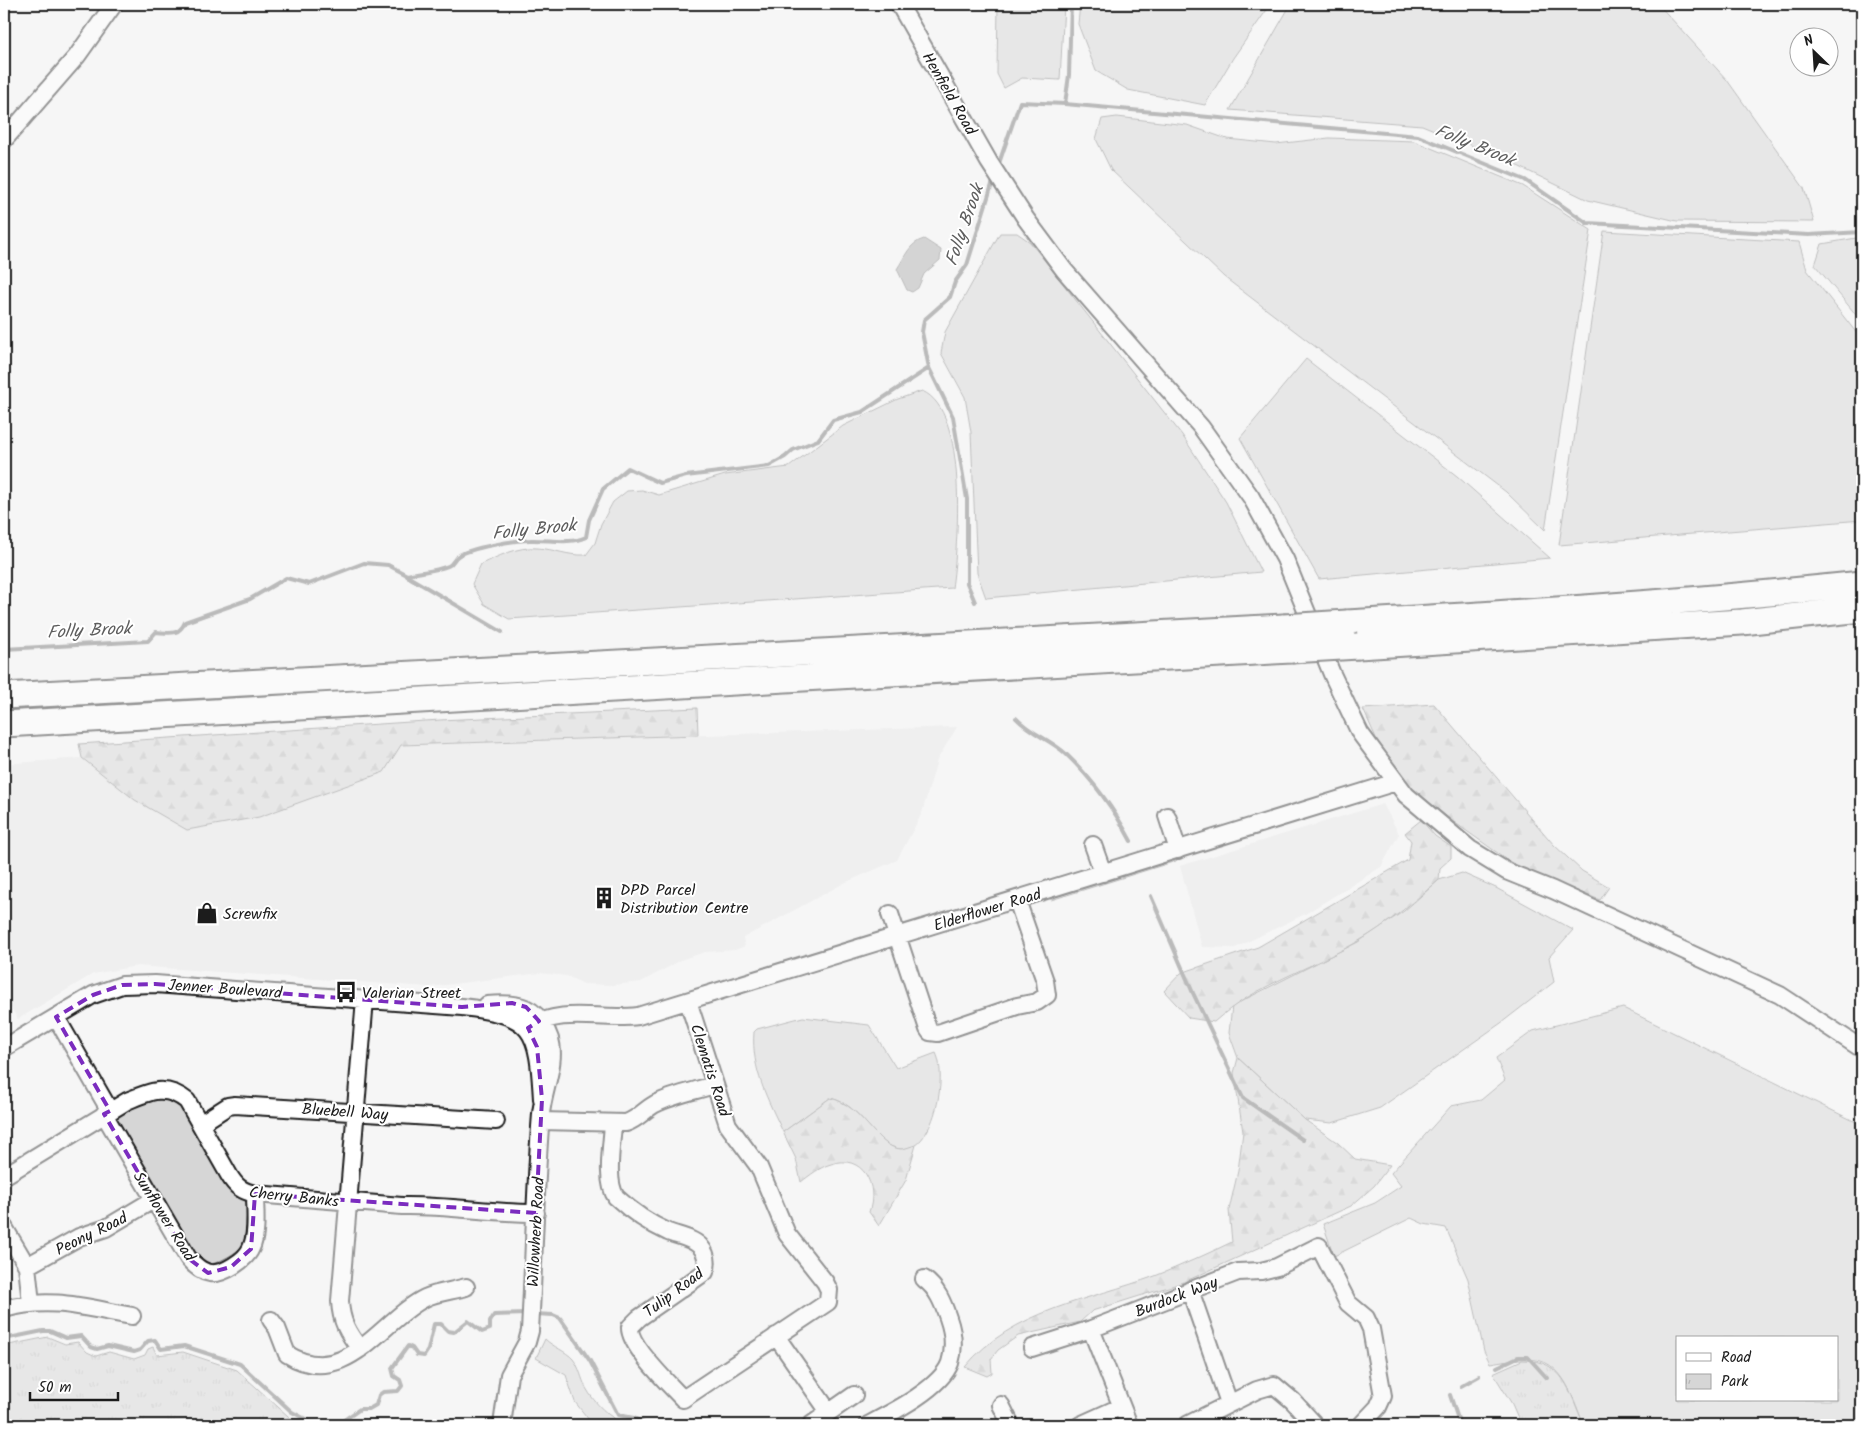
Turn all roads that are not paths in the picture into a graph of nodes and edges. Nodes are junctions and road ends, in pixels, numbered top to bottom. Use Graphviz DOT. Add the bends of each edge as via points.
graph roads {
  1 [pos="114,4"];
  2 [pos="898,4"];
  3 [pos="4,140"];
  4 [pos="1862,584"];
  5 [pos="1862,609"];
  6 [pos="1287,638"];
  7 [pos="4,696"];
  8 [pos="4,724"];
  9 [pos="1396,782"];
  10 [pos="1167,816"];
  11 [pos="1093,845"];
  12 [pos="1178,850"];
  13 [pos="1103,873"];
  14 [pos="1017,900"];
  15 [pos="890,914"];
  16 [pos="898,936"];
  17 [pos="365,999"];
  18 [pos="688,1001"];
  19 [pos="56,1017"];
  20 [pos="538,1031"];
  21 [pos="4,1048"];
  22 [pos="1862,1049"];
  23 [pos="714,1085"];
  24 [pos="107,1112"];
  25 [pos="357,1112"];
  26 [pos="496,1121"];
  27 [pos="541,1121"];
  28 [pos="200,1124"];
  29 [pos="613,1124"];
  30 [pos="4,1176"];
  31 [pos="255,1194"];
  32 [pos="153,1200"];
  33 [pos="349,1201"];
  34 [pos="536,1213"];
  35 [pos="4,1227"];
  36 [pos="27,1266"];
  37 [pos="924,1279"];
  38 [pos="466,1287"];
  39 [pos="1190,1290"];
  40 [pos="31,1303"];
  41 [pos="4,1309"];
  42 [pos="132,1316"];
  43 [pos="271,1320"];
  44 [pos="1091,1329"];
  45 [pos="776,1336"];
  46 [pos="1032,1348"];
  47 [pos="360,1349"];
  48 [pos="854,1395"];
  49 [pos="1229,1403"];
  50 [pos="1001,1405"];
  51 [pos="1120,1407"];
  52 [pos="829,1412"];
  53 [pos="502,1425"];
  54 [pos="812,1425"];
  55 [pos="868,1425"];
  56 [pos="1010,1425"];
  57 [pos="1080,1425"];
  58 [pos="1129,1425"];
  59 [pos="1187,1425"];
  60 [pos="1314,1425"];
  61 [pos="1361,1425"];
  1 -- 3 [label="street" via="77,56"];
  2 -- 9 [label="street, Henfield Road" via="989,162 1064,270 1201,427 1251,496 1285,559 1360,733"];
  4 -- 6 [label="highway, bridge" via="1549,611 1347,623"];
  5 -- 6 [label="highway, bridge" via="1742,622 1358,646"];
  6 -- 7 [label="highway"];
  6 -- 8 [label="highway"];
  9 -- 12 [label="street, Elderflower Road"];
  9 -- 22 [label="street, Henfield Road" via="1438,824 1506,871 1780,995"];
  10 -- 12 [label="street"];
  11 -- 13 [label="street"];
  12 -- 13 [label="street, Elderflower Road"];
  13 -- 14 [label="street, Elderflower Road"];
  14 -- 16 [label="street, Elderflower Road"];
  14 -- 16 [label="street" via="1047,995 1037,1002 938,1033 928,1029"];
  15 -- 16 [label="street"];
  16 -- 18 [label="street, Elderflower Road"];
  17 -- 19 [label="street, Jenner Boulevard" via="155,984 122,985 93,996"];
  17 -- 20 [label="street, Jenner Boulevard" via="501,1012"];
  17 -- 25 [label="street"];
  18 -- 20 [label="street, Elderflower Road" via="623,1018 576,1014"];
  18 -- 23 [label="street, Clematis Road"];
  19 -- 21 [label="street, Jenner Boulevard"];
  19 -- 24 [label="street"];
  20 -- 27 [label="street, Willowherb Road" via="552,1051"];
  23 -- 29 [label="street" via="653,1105 632,1121"];
  23 -- 45 [label="street, Clematis Road" via="728,1126 759,1167 787,1234 828,1290 828,1302"];
  24 -- 28 [label="street, Cherry Banks" via="147,1092 162,1090 177,1093 187,1101"];
  24 -- 30 [label="street, Cherry Banks"];
  24 -- 32 [label="street, Sunflower Road"];
  25 -- 26 [label="street, Bluebell Way"];
  25 -- 28 [label="street, Bluebell Way" via="236,1105 228,1106"];
  25 -- 33 [label="street"];
  27 -- 29 [label="street"];
  27 -- 34 [label="street, Willowherb Road"];
  28 -- 31 [label="street, Cherry Banks" via="235,1186"];
  29 -- 45 [label="street, Tulip Road" via="610,1181 616,1197 667,1231 700,1246 706,1257 705,1272 632,1323 630,1330 654,1368 683,1399"];
  31 -- 32 [label="street, Sunflower Road" via="251,1249 244,1258 218,1273 208,1273 188,1258"];
  31 -- 33 [label="street, Cherry Banks"];
  32 -- 36 [label="street, Peony Road" via="106,1228 79,1237"];
  33 -- 34 [label="street, Cherry Banks"];
  33 -- 47 [label="street" via="340,1315 345,1329"];
  34 -- 53 [label="street, Willowherb Road" via="530,1331 509,1375"];
  35 -- 36 [label="street"];
  36 -- 40 [label="street"];
  37 -- 55 [label="street" via="933,1285 940,1298 952,1332 950,1364 934,1383 910,1402"];
  38 -- 47 [label="street" via="425,1298"];
  39 -- 44 [label="street, Burdock Way"];
  39 -- 49 [label="street"];
  39 -- 61 [label="street, Burdock Way" via="1238,1272 1262,1271 1277,1266 1319,1246 1348,1303 1366,1318 1372,1329 1383,1396 1378,1407"];
  40 -- 41 [label="street"];
  40 -- 42 [label="street" via="69,1303"];
  43 -- 47 [label="street" via="278,1328 288,1354 306,1363 339,1360"];
  44 -- 46 [label="street, Burdock Way"];
  44 -- 51 [label="street"];
  45 -- 52 [label="street"];
  48 -- 52 [label="street"];
  49 -- 59 [label="street"];
  49 -- 60 [label="street" via="1274,1385"];
  50 -- 56 [label="street"];
  51 -- 57 [label="street"];
  51 -- 58 [label="street"];
  52 -- 54 [label="street"];
}
